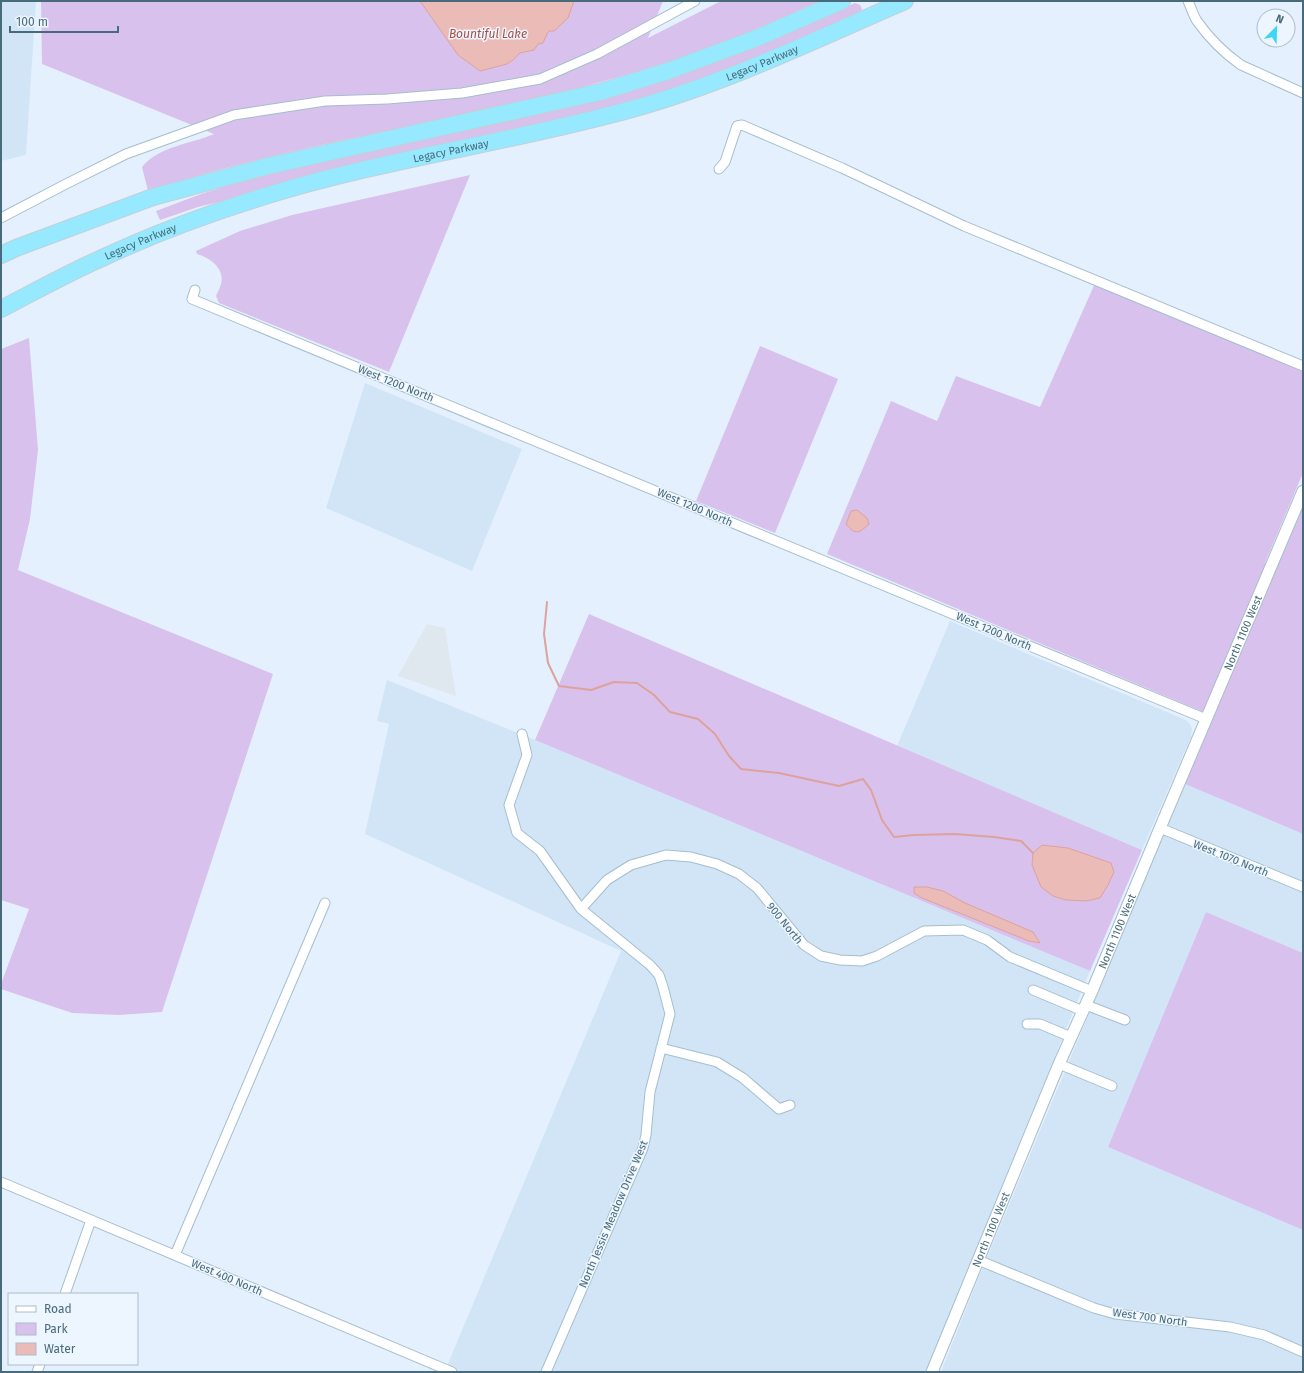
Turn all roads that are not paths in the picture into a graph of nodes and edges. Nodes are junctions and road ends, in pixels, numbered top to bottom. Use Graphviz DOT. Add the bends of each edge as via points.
graph roads {
  1 [pos="695,1"];
  2 [pos="842,1"];
  3 [pos="905,1"];
  4 [pos="1188,1"];
  5 [pos="1303,93"];
  6 [pos="719,168"];
  7 [pos="1,218"];
  8 [pos="1,255"];
  9 [pos="195,290"];
  10 [pos="1,309"];
  11 [pos="1303,366"];
  12 [pos="1303,491"];
  13 [pos="1206,720"];
  14 [pos="522,734"];
  15 [pos="1160,828"];
  16 [pos="1303,888"];
  17 [pos="326,904"];
  18 [pos="581,909"];
  19 [pos="1033,990"];
  20 [pos="1092,991"];
  21 [pos="1084,1008"];
  22 [pos="1125,1020"];
  23 [pos="1027,1024"];
  24 [pos="1071,1037"];
  25 [pos="661,1048"];
  26 [pos="1059,1064"];
  27 [pos="1112,1086"];
  28 [pos="790,1105"];
  29 [pos="1,1182"];
  30 [pos="91,1220"];
  31 [pos="175,1255"];
  32 [pos="978,1260"];
  33 [pos="64,1293"];
  34 [pos="1303,1352"];
  35 [pos="452,1372"];
  36 [pos="546,1372"];
  37 [pos="932,1372"];
  1 -- 7 [label="street" via="597,54 540,79 462,93 387,100 325,101 234,115 126,154"];
  2 -- 8 [label="highway" via="757,38 668,71 600,92 268,166 153,197"];
  3 -- 10 [label="highway, Legacy Parkway" via="710,84 633,109 341,176 262,197 170,229 99,259"];
  4 -- 5 [label="street" via="1196,20 1215,43 1236,61"];
  6 -- 11 [label="street" via="725,162 737,126 742,125 842,168 964,226"];
  9 -- 13 [label="street, West 1200 North" via="192,299"];
  12 -- 13 [label="street, North 1100 West"];
  13 -- 15 [label="street, North 1100 West"];
  14 -- 18 [label="street, North Jessis Meadow Drive West" via="527,755 509,806 517,833 540,851"];
  15 -- 16 [label="street, West 1070 North"];
  15 -- 20 [label="street, North 1100 West"];
  17 -- 31 [label="street"];
  18 -- 20 [label="street, 900 North" via="607,880 631,865 666,856 691,857 718,864 739,874 757,888 804,945 821,956 862,961 877,956 924,930 963,930 987,940 1010,957"];
  18 -- 25 [label="street, North Jessis Meadow Drive West" via="659,975 670,1014"];
  19 -- 21 [label="street"];
  20 -- 21 [label="street, North 1100 West"];
  21 -- 22 [label="street"];
  21 -- 24 [label="street, North 1100 West"];
  23 -- 24 [label="street" via="1040,1024"];
  24 -- 26 [label="street, North 1100 West"];
  25 -- 28 [label="street" via="717,1062 743,1078 779,1109"];
  25 -- 36 [label="street, North Jessis Meadow Drive West" via="650,1092 643,1148"];
  26 -- 27 [label="street"];
  26 -- 32 [label="street, North 1100 West"];
  29 -- 30 [label="street, West 400 North"];
  30 -- 31 [label="street, West 400 North"];
  30 -- 33 [label="street"];
  31 -- 35 [label="street, West 400 North"];
  32 -- 34 [label="street, West 700 North" via="1094,1308 1115,1314 1230,1327 1264,1335"];
  32 -- 37 [label="street, North 1100 West"];
}
